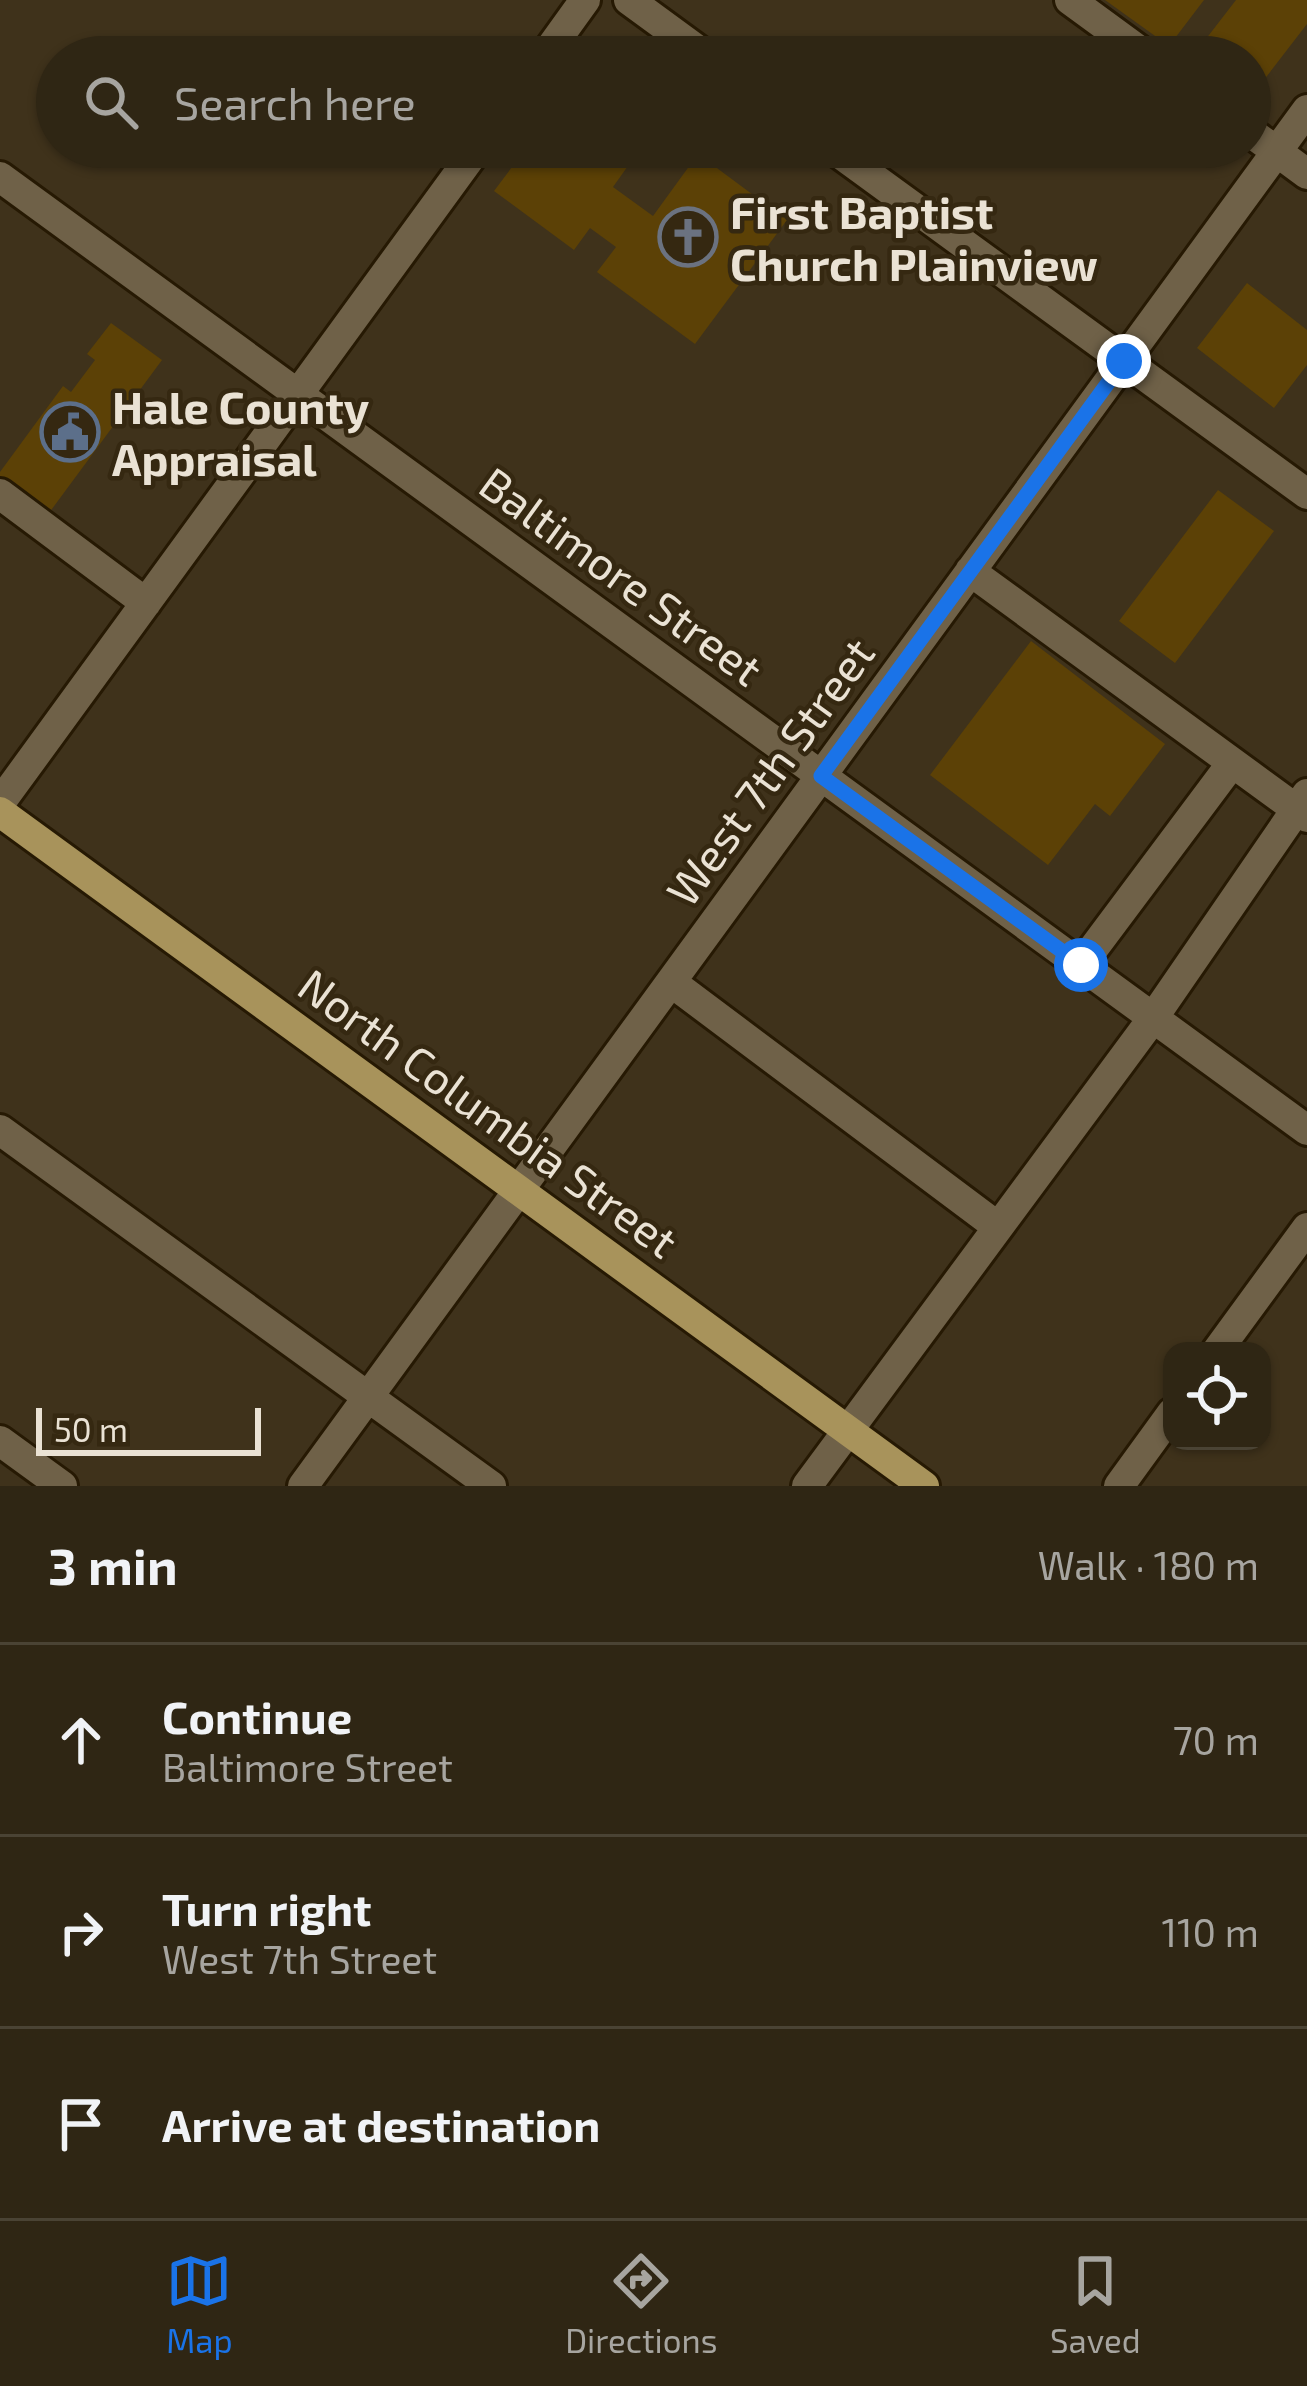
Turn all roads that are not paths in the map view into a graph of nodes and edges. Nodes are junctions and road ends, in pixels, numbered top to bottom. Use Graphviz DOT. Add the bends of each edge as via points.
graph roads {
  1 [pos="585,0"];
  2 [pos="629,0"];
  3 [pos="1070,0"];
  4 [pos="559,36"];
  5 [pos="678,36"];
  6 [pos="1119,36"];
  7 [pos="1307,110"];
  8 [pos="1271,148"];
  9 [pos="1277,152"];
  10 [pos="1271,160"];
  11 [pos="463,168"];
  12 [pos="860,168"];
  13 [pos="1265,168"];
  14 [pos="1307,174"];
  15 [pos="0,178"];
  16 [pos="1124,361"];
  17 [pos="298,394"];
  18 [pos="0,494"];
  19 [pos="1307,494"];
  20 [pos="970,571"];
  21 [pos="146,603"];
  22 [pos="1232,763"];
  23 [pos="821,776"];
  24 [pos="0,807"];
  25 [pos="1303,807"];
  26 [pos="1081,965"];
  27 [pos="671,982"];
  28 [pos="1153,1018"];
  29 [pos="0,1130"];
  30 [pos="1307,1130"];
  31 [pos="519,1190"];
  32 [pos="998,1227"];
  33 [pos="1307,1228"];
  34 [pos="1224,1342"];
  35 [pos="369,1396"];
  36 [pos="1163,1425"];
  37 [pos="848,1430"];
  38 [pos="0,1441"];
  39 [pos="62,1486"];
  40 [pos="303,1486"];
  41 [pos="491,1486"];
  42 [pos="807,1486"];
  43 [pos="924,1486"];
  44 [pos="1119,1486"];
  1 -- 4 [label="street"];
  2 -- 5 [label="street"];
  3 -- 6 [label="street"];
  7 -- 9 [label="street, West 7th Street"];
  8 -- 9 [label="street"];
  9 -- 10 [label="street, West 7th Street"];
  9 -- 14 [label="street"];
  11 -- 17 [label="street"];
  12 -- 16 [label="street"];
  13 -- 16 [label="street, West 7th Street"];
  15 -- 17 [label="street, Baltimore Street"];
  16 -- 19 [label="street"];
  16 -- 20 [label="street, West 7th Street"];
  17 -- 21 [label="street"];
  17 -- 23 [label="street, Baltimore Street"];
  18 -- 21 [label="street"];
  20 -- 22 [label="street"];
  20 -- 23 [label="street, West 7th Street"];
  21 -- 24 [label="street"];
  22 -- 25 [label="street"];
  22 -- 26 [label="street"];
  23 -- 26 [label="street, Baltimore Street"];
  23 -- 27 [label="street, West 7th Street"];
  24 -- 31 [label="main road, North Columbia Street"];
  25 -- 28 [label="street"];
  26 -- 28 [label="street, Baltimore Street"];
  27 -- 31 [label="street, West 7th Street"];
  27 -- 32 [label="street"];
  28 -- 30 [label="street, Baltimore Street"];
  28 -- 32 [label="street"];
  29 -- 35 [label="street"];
  31 -- 35 [label="street, West 7th Street"];
  31 -- 37 [label="main road, North Columbia Street"];
  32 -- 37 [label="street"];
  33 -- 34 [label="street"];
  35 -- 40 [label="street, West 7th Street"];
  35 -- 41 [label="street"];
  36 -- 44 [label="street"];
  37 -- 42 [label="street"];
  37 -- 43 [label="main road, North Columbia Street"];
  38 -- 39 [label="street"];
}
